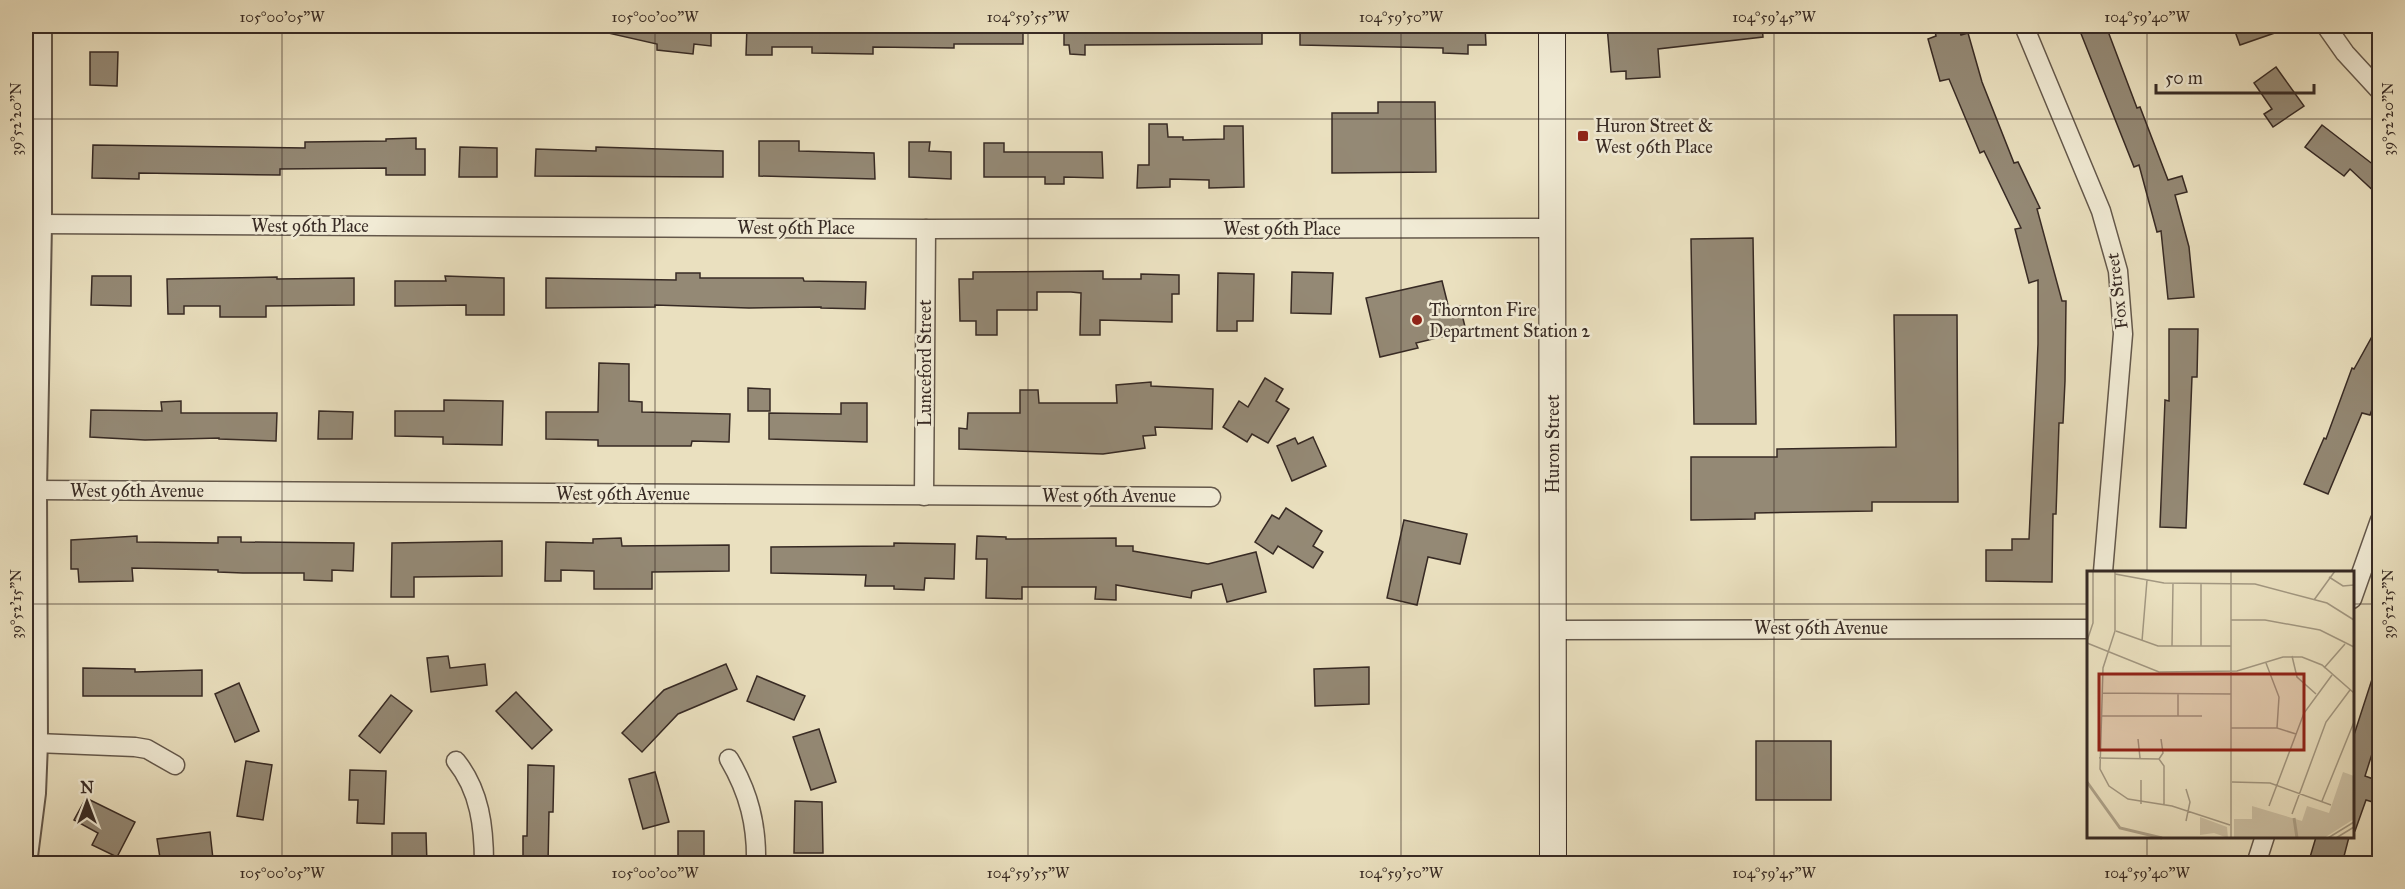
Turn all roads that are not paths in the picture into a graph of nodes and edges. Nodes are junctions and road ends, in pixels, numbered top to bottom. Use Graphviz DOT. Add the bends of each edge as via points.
graph roads {
  1 [pos="40,26"];
  2 [pos="1552,26"];
  3 [pos="2024,26"];
  4 [pos="2326,26"];
  5 [pos="2379,91"];
  6 [pos="40,224"];
  7 [pos="1552,228"];
  8 [pos="926,229"];
  9 [pos="35,490"];
  10 [pos="924,496"];
  11 [pos="1211,497"];
  12 [pos="2379,520"];
  13 [pos="2103,571"];
  14 [pos="2354,593"];
  15 [pos="2087,629"];
  16 [pos="1553,630"];
  17 [pos="36,743"];
  18 [pos="729,759"];
  19 [pos="456,761"];
  20 [pos="175,765"];
  21 [pos="2265,838"];
  22 [pos="26,856"];
  23 [pos="484,864"];
  24 [pos="756,864"];
  25 [pos="1553,864"];
  26 [pos="2256,864"];
  1 -- 6 [label="street"];
  2 -- 7 [label="main road, Huron Street"];
  3 -- 13 [label="street, Fox Street" via="2101,211 2118,271 2123,333"];
  4 -- 5 [label="street"];
  6 -- 8 [label="street, West 96th Place"];
  6 -- 9 [label="street"];
  7 -- 8 [label="street, West 96th Place"];
  7 -- 16 [label="main road, Huron Street"];
  8 -- 10 [label="street, Lunceford Street"];
  9 -- 10 [label="street, West 96th Avenue"];
  9 -- 17 [label="street"];
  10 -- 11 [label="street, West 96th Avenue"];
  12 -- 14 [label="street"];
  15 -- 16 [label="street, West 96th Avenue"];
  16 -- 25 [label="main road, Huron Street"];
  17 -- 20 [label="street" via="135,747"];
  17 -- 22 [label="street"];
  18 -- 24 [label="street" via="746,791 752,813"];
  19 -- 23 [label="street" via="466,773 480,808"];
  21 -- 26 [label="street"];
}
